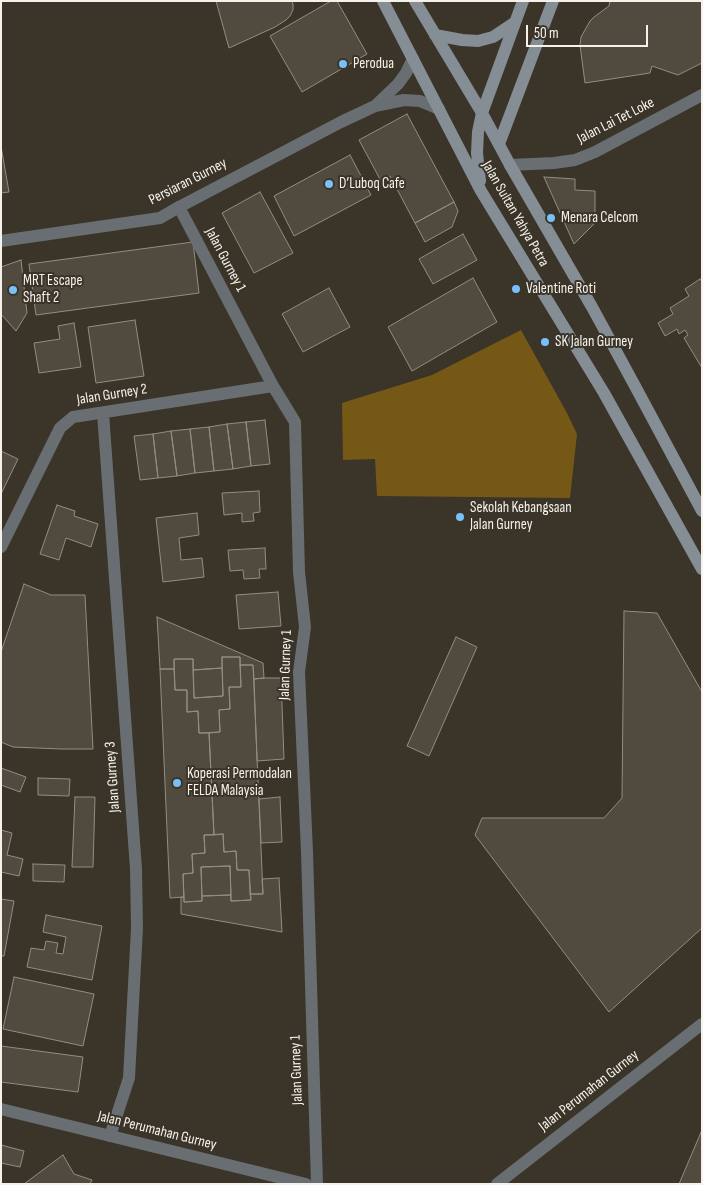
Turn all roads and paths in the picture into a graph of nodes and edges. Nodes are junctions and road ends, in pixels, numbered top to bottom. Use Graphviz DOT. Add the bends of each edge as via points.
graph roads {
  1 [pos="383,1"];
  2 [pos="415,1"];
  3 [pos="523,1"];
  4 [pos="553,1"];
  5 [pos="514,23"];
  6 [pos="435,34"];
  7 [pos="413,60"];
  8 [pos="702,95"];
  9 [pos="375,106"];
  10 [pos="440,109"];
  11 [pos="482,113"];
  12 [pos="499,144"];
  13 [pos="510,165"];
  14 [pos="481,191"];
  15 [pos="179,207"];
  16 [pos="1,241"];
  17 [pos="273,386"];
  18 [pos="103,413"];
  19 [pos="702,511"];
  20 [pos="1,547"];
  21 [pos="702,569"];
  22 [pos="702,1024"];
  23 [pos="1,1109"];
  24 [pos="110,1136"];
  25 [pos="306,1184"];
  26 [pos="317,1184"];
  27 [pos="497,1184"];
  1 -- 7 [label="main road, Jalan Sultan Yahya Petra"];
  2 -- 6 [label="main road, Jalan Sultan Yahya Petra"];
  3 -- 5 [label="main road"];
  4 -- 12 [label="main road"];
  5 -- 6 [label="main road" via="493,37 478,41"];
  5 -- 11 [label="main road"];
  6 -- 11 [label="main road, Jalan Sultan Yahya Petra"];
  7 -- 9 [label="street, Persiaran Gurney" via="398,84"];
  7 -- 10 [label="main road, Jalan Sultan Yahya Petra"];
  8 -- 13 [label="street, Jalan Lai Tet Loke" via="575,160"];
  9 -- 10 [label="street, Persiaran Gurney" via="404,100"];
  9 -- 15 [label="street, Persiaran Gurney"];
  10 -- 14 [label="main road, Jalan Sultan Yahya Petra"];
  11 -- 12 [label="main road, Jalan Sultan Yahya Petra"];
  11 -- 14 [label="main road" via="477,153"];
  12 -- 13 [label="main road, Jalan Sultan Yahya Petra"];
  13 -- 19 [label="main road, Jalan Sultan Yahya Petra" via="602,325"];
  14 -- 21 [label="main road, Jalan Sultan Yahya Petra" via="604,393"];
  15 -- 16 [label="street, Persiaran Gurney" via="160,218"];
  15 -- 17 [label="street, Jalan Gurney 1"];
  17 -- 18 [label="street, Jalan Gurney 2"];
  17 -- 26 [label="street, Jalan Gurney 1" via="295,422 299,572 305,627 299,672"];
  18 -- 20 [label="street, Jalan Gurney 2" via="73,417 60,428"];
  18 -- 24 [label="street, Jalan Gurney 3" via="136,868 137,928 129,1078"];
  22 -- 27 [label="street, Jalan Perumahan Gurney"];
  23 -- 24 [label="street, Jalan Perumahan Gurney"];
  24 -- 25 [label="street, Jalan Perumahan Gurney"];
}
